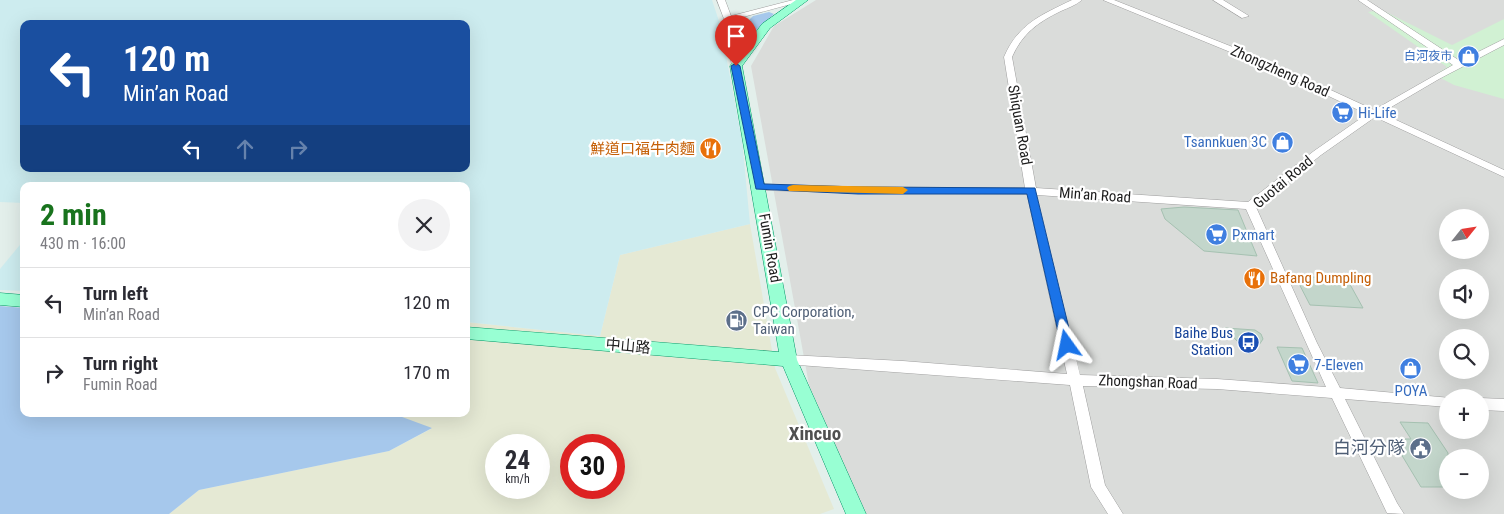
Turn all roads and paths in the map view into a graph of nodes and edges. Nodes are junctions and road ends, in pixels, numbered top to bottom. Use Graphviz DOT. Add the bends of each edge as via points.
graph roads {
  1 [pos="721,0"];
  2 [pos="802,0"];
  3 [pos="1078,0"];
  4 [pos="1108,0"];
  5 [pos="1217,0"];
  6 [pos="1362,0"];
  7 [pos="1245,16"];
  8 [pos="728,19"];
  9 [pos="1504,42"];
  10 [pos="1458,64"];
  11 [pos="736,66"];
  12 [pos="1374,114"];
  13 [pos="1504,174"];
  14 [pos="760,187"];
  15 [pos="1031,191"];
  16 [pos="1250,206"];
  17 [pos="0,299"];
  18 [pos="20,301"];
  19 [pos="470,333"];
  20 [pos="789,360"];
  21 [pos="1074,380"];
  22 [pos="1336,394"];
  23 [pos="1439,401"];
  24 [pos="1489,404"];
  25 [pos="1504,405"];
  26 [pos="856,514"];
  27 [pos="1116,514"];
  28 [pos="1397,514"];
  1 -- 8 [label="street"];
  2 -- 8 [label="street"];
  2 -- 11 [label="main road" via="766,26"];
  3 -- 15 [label="street, Shiquan Road" via="1027,27 1016,39 1008,57"];
  4 -- 12 [label="street, Zhongzheng Road" via="1265,63"];
  5 -- 7 [label="street"];
  6 -- 10 [label="street"];
  8 -- 11 [label="street"];
  9 -- 10 [label="street, Guotai Road"];
  10 -- 12 [label="street, Guotai Road"];
  11 -- 14 [label="main road, Fumin Road"];
  12 -- 13 [label="street, Zhongzheng Road"];
  12 -- 16 [label="street, Guotai Road"];
  14 -- 15 [label="street, Min’an Road"];
  14 -- 20 [label="main road, Fumin Road"];
  15 -- 16 [label="street, Min’an Road"];
  15 -- 21 [label="street, Shiquan Road"];
  16 -- 22 [label="street, Guotai Road"];
  17 -- 18 [label="main road"];
  19 -- 20 [label="main road, 中山路"];
  20 -- 21 [label="street, Zhongshan Road"];
  20 -- 26 [label="main road, Fumin Road"];
  21 -- 22 [label="street, Zhongshan Road" via="1217,384"];
  21 -- 27 [label="street, Shiquan Road" via="1098,487"];
  22 -- 23 [label="street, Zhongshan Road"];
  22 -- 28 [label="street, Guotai Road"];
  24 -- 25 [label="street"];
}
